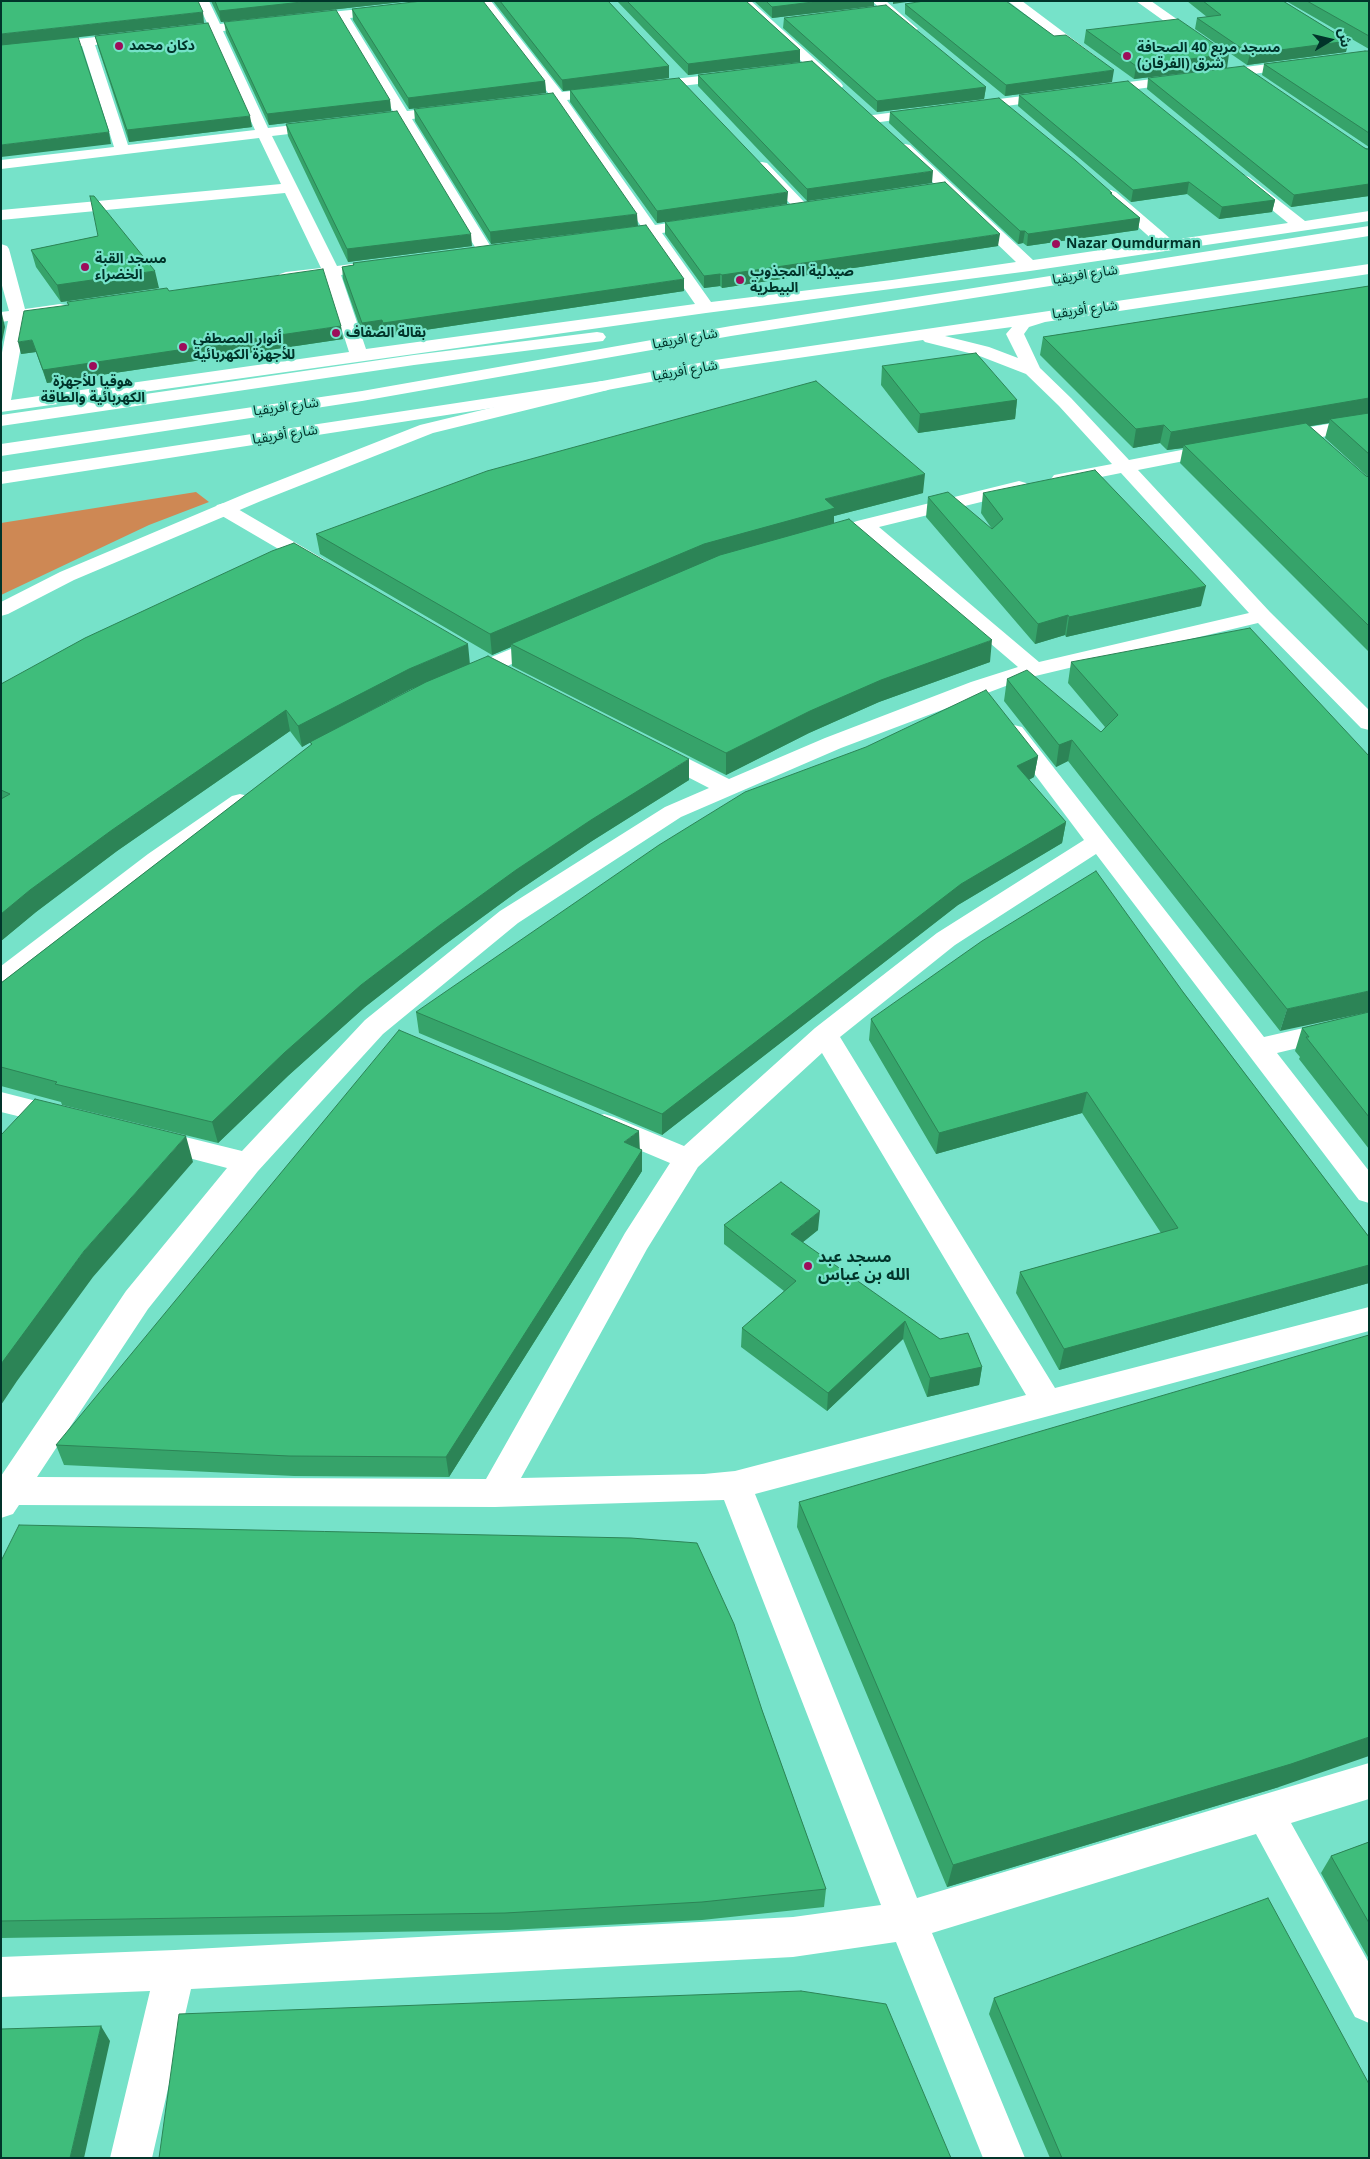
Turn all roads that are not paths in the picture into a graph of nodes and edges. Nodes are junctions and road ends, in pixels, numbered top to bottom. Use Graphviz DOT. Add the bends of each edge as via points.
graph roads {
  1 [pos="203,1"];
  2 [pos="484,1"];
  3 [pos="743,1"];
  4 [pos="1014,1"];
  5 [pos="1142,1"];
  6 [pos="879,8"];
  7 [pos="908,8"];
  8 [pos="400,9"];
  9 [pos="342,15"];
  10 [pos="786,22"];
  11 [pos="768,24"];
  12 [pos="216,28"];
  13 [pos="926,41"];
  14 [pos="87,42"];
  15 [pos="1348,46"];
  16 [pos="1215,50"];
  17 [pos="1,51"];
  18 [pos="1367,56"];
  19 [pos="1231,60"];
  20 [pos="1099,63"];
  21 [pos="814,66"];
  22 [pos="670,68"];
  23 [pos="796,68"];
  24 [pos="1247,71"];
  25 [pos="749,74"];
  26 [pos="1114,75"];
  27 [pos="683,82"];
  28 [pos="1263,83"];
  29 [pos="1130,86"];
  30 [pos="986,90"];
  31 [pos="1084,92"];
  32 [pos="844,93"];
  33 [pos="1065,94"];
  34 [pos="696,96"];
  35 [pos="558,97"];
  36 [pos="1145,98"];
  37 [pos="1001,103"];
  38 [pos="499,104"];
  39 [pos="859,106"];
  40 [pos="470,108"];
  41 [pos="1015,115"];
  42 [pos="402,116"];
  43 [pos="874,119"];
  44 [pos="264,132"];
  45 [pos="122,150"];
  46 [pos="750,153"];
  47 [pos="1,165"];
  48 [pos="1234,171"];
  49 [pos="948,187"];
  50 [pos="1102,187"];
  51 [pos="291,188"];
  52 [pos="929,190"];
  53 [pos="822,206"];
  54 [pos="802,209"];
  55 [pos="784,212"];
  56 [pos="1,216"];
  57 [pos="1369,216"];
  58 [pos="718,221"];
  59 [pos="1302,226"];
  60 [pos="652,230"];
  61 [pos="1369,232"];
  62 [pos="594,238"];
  63 [pos="1167,244"];
  64 [pos="1,249"];
  65 [pos="505,249"];
  66 [pos="486,252"];
  67 [pos="466,254"];
  68 [pos="399,262"];
  69 [pos="1030,266"];
  70 [pos="1369,269"];
  71 [pos="331,271"];
  72 [pos="273,279"];
  73 [pos="77,306"];
  74 [pos="706,308"];
  75 [pos="1040,308"];
  76 [pos="10,316"];
  77 [pos="800,320"];
  78 [pos="916,335"];
  79 [pos="359,356"];
  80 [pos="1032,370"];
  81 [pos="602,386"];
  82 [pos="1,407"];
  83 [pos="1,421"];
  84 [pos="1369,423"];
  85 [pos="1267,441"];
  86 [pos="1238,446"];
  87 [pos="1,450"];
  88 [pos="31,452"];
  89 [pos="1,463"];
  90 [pos="1123,466"];
  91 [pos="1,478"];
  92 [pos="224,509"];
  93 [pos="864,525"];
  94 [pos="804,545"];
  95 [pos="332,572"];
  96 [pos="1,610"];
  97 [pos="1264,616"];
  98 [pos="568,632"];
  99 [pos="465,651"];
  100 [pos="490,665"];
  101 [pos="1035,670"];
  102 [pos="516,679"];
  103 [pos="446,684"];
  104 [pos="979,687"];
  105 [pos="1367,720"];
  106 [pos="640,743"];
  107 [pos="728,788"];
  108 [pos="254,791"];
  109 [pos="1098,842"];
  110 [pos="1,980"];
  111 [pos="1369,1022"];
  112 [pos="374,1027"];
  113 [pos="825,1035"];
  114 [pos="402,1039"];
  115 [pos="1259,1048"];
  116 [pos="1,1102"];
  117 [pos="577,1112"];
  118 [pos="87,1123"];
  119 [pos="125,1132"];
  120 [pos="688,1159"];
  121 [pos="248,1163"];
  122 [pos="1369,1192"];
  123 [pos="1369,1319"];
  124 [pos="1047,1403"];
  125 [pos="735,1485"];
  126 [pos="495,1493"];
  127 [pos="5,1497"];
  128 [pos="1369,1781"];
  129 [pos="1265,1813"];
  130 [pos="907,1922"];
  131 [pos="175,1970"];
  132 [pos="1,1976"];
  133 [pos="1369,2003"];
  134 [pos="131,2158"];
  135 [pos="1004,2158"];
  1 -- 12 [label="main road"];
  2 -- 35 [label="main road"];
  3 -- 11 [label="main road"];
  4 -- 20 [label="main road"];
  5 -- 16 [label="main road"];
  6 -- 7 [label="main road"];
  6 -- 13 [label="main road"];
  8 -- 9 [label="main road"];
  9 -- 12 [label="main road"];
  9 -- 42 [label="main road"];
  10 -- 11 [label="main road"];
  11 -- 21 [label="main road"];
  12 -- 14 [label="main road"];
  12 -- 44 [label="main road"];
  14 -- 17 [label="main road"];
  14 -- 45 [label="main road"];
  15 -- 18 [label="main road"];
  18 -- 24 [label="main road"];
  19 -- 24 [label="main road"];
  21 -- 23 [label="main road"];
  21 -- 32 [label="main road"];
  22 -- 27 [label="main road"];
  24 -- 28 [label="main road"];
  24 -- 29 [label="main road"];
  25 -- 27 [label="main road"];
  26 -- 29 [label="main road"];
  27 -- 34 [label="main road"];
  27 -- 35 [label="main road"];
  29 -- 31 [label="main road"];
  29 -- 36 [label="main road"];
  30 -- 37 [label="main road"];
  33 -- 37 [label="main road"];
  35 -- 38 [label="main road"];
  35 -- 60 [label="main road"];
  37 -- 41 [label="main road"];
  37 -- 43 [label="main road"];
  39 -- 43 [label="main road"];
  40 -- 42 [label="main road"];
  42 -- 44 [label="main road"];
  42 -- 66 [label="main road"];
  43 -- 49 [label="main road"];
  44 -- 45 [label="main road"];
  44 -- 51 [label="main road"];
  45 -- 47 [label="main road"];
  46 -- 54 [label="main road"];
  48 -- 59 [label="main road"];
  49 -- 52 [label="main road"];
  49 -- 69 [label="main road"];
  50 -- 63 [label="main road"];
  51 -- 56 [label="main road"];
  51 -- 71 [label="main road"];
  53 -- 54 [label="main road"];
  54 -- 55 [label="main road"];
  57 -- 59 [label="main road"];
  58 -- 60 [label="main road"];
  59 -- 63 [label="main road"];
  60 -- 62 [label="main road"];
  60 -- 74 [label="main road"];
  61 -- 77 [label="main road, شارع افريقيا"];
  63 -- 69 [label="main road"];
  64 -- 76 [label="main road"];
  65 -- 66 [label="main road"];
  66 -- 67 [label="main road"];
  68 -- 71 [label="main road"];
  69 -- 74 [label="main road"];
  70 -- 75 [label="main road, شارع أفريقيا"];
  71 -- 72 [label="main road"];
  71 -- 79 [label="main road"];
  73 -- 76 [label="main road"];
  74 -- 79 [label="main road"];
  75 -- 78 [label="main road, شارع أفريقيا"];
  75 -- 80 [label="main road" via="1015,334"];
  75 -- 88 [label="main road, شارع افريقيا" via="786,338 460,394"];
  76 -- 82 [label="main road"];
  77 -- 83 [label="main road" via="651,330 414,360"];
  77 -- 88 [label="main road, شارع افريقيا"];
  78 -- 80 [label="main road" via="984,351"];
  78 -- 81 [label="main road, شارع أفريقيا" via="715,365"];
  79 -- 82 [label="main road"];
  80 -- 90 [label="main road"];
  81 -- 91 [label="main road, شارع أفريقيا"];
  81 -- 92 [label="main road" via="427,429"];
  84 -- 85 [label="main road" via="1313,440"];
  86 -- 90 [label="main road"];
  87 -- 88 [label="main road, شارع افريقيا"];
  88 -- 89 [label="main road, شارع افريقيا"];
  90 -- 93 [label="main road" via="979,495"];
  90 -- 97 [label="main road"];
  92 -- 95 [label="main road"];
  92 -- 96 [label="main road" via="67,576"];
  93 -- 94 [label="main road"];
  93 -- 101 [label="main road"];
  97 -- 101 [label="main road"];
  97 -- 105 [label="main road"];
  98 -- 100 [label="main road"];
  99 -- 100 [label="main road"];
  100 -- 102 [label="main road"];
  100 -- 103 [label="main road"];
  101 -- 104 [label="main road"];
  104 -- 107 [label="main road" via="833,743"];
  104 -- 109 [label="main road"];
  106 -- 107 [label="main road"];
  107 -- 112 [label="main road" via="673,812 510,917"];
  108 -- 110 [label="main road" via="157,860"];
  109 -- 113 [label="main road" via="946,939"];
  109 -- 115 [label="main road"];
  111 -- 115 [label="main road"];
  112 -- 114 [label="main road"];
  112 -- 121 [label="main road"];
  113 -- 120 [label="main road"];
  113 -- 124 [label="main road"];
  115 -- 122 [label="main road"];
  116 -- 118 [label="main road"];
  117 -- 120 [label="main road"];
  119 -- 121 [label="main road"];
  120 -- 126 [label="main road" via="636,1241"];
  121 -- 127 [label="main road" via="138,1300"];
  123 -- 124 [label="main road"];
  124 -- 125 [label="main road"];
  125 -- 126 [label="main road"];
  125 -- 130 [label="main road"];
  126 -- 127 [label="main road"];
  128 -- 129 [label="main road"];
  129 -- 130 [label="main road"];
  129 -- 133 [label="main road"];
  130 -- 131 [label="main road" via="793,1937"];
  130 -- 135 [label="main road"];
  131 -- 132 [label="main road"];
  131 -- 134 [label="main road"];
}
